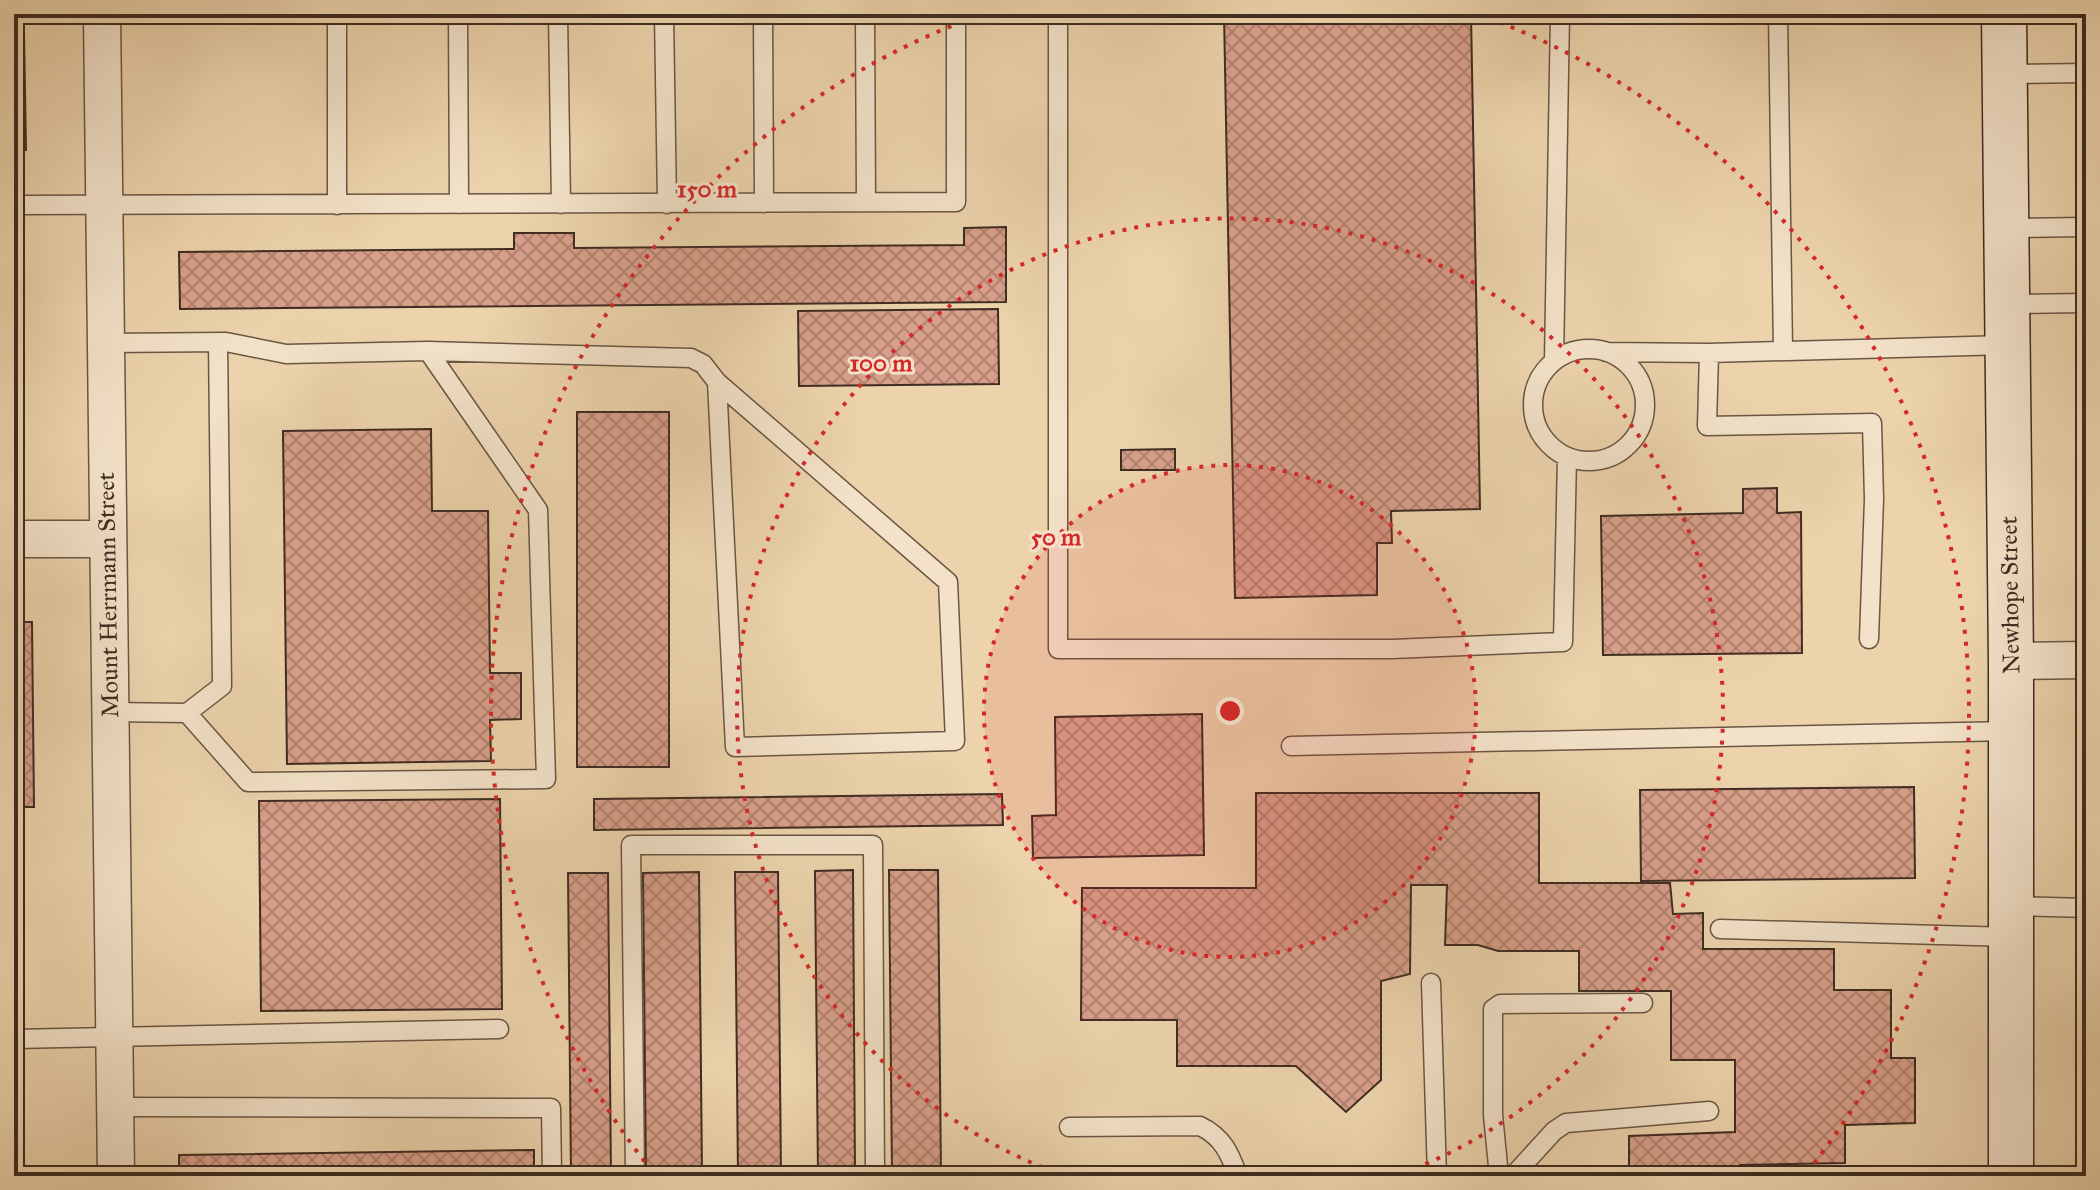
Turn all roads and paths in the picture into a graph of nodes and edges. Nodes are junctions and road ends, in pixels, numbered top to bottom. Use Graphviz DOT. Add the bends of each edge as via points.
graph roads {
  1 [pos="102,14"];
  2 [pos="337,14"];
  3 [pos="458,14"];
  4 [pos="558,14"];
  5 [pos="664,14"];
  6 [pos="763,14"];
  7 [pos="865,14"];
  8 [pos="956,14"];
  9 [pos="1058,14"];
  10 [pos="1560,14"];
  11 [pos="1778,14"];
  12 [pos="2004,14"];
  13 [pos="2086,73"];
  14 [pos="2004,74"];
  15 [pos="866,202"];
  16 [pos="764,203"];
  17 [pos="459,204"];
  18 [pos="561,204"];
  19 [pos="667,204"];
  20 [pos="14,205"];
  21 [pos="337,205"];
  22 [pos="103,206"];
  23 [pos="2086,227"];
  24 [pos="2006,228"];
  25 [pos="2086,303"];
  26 [pos="2006,324"];
  27 [pos="218,342"];
  28 [pos="105,343"];
  29 [pos="428,351"];
  30 [pos="1783,351"];
  31 [pos="1606,352"];
  32 [pos="1709,353"];
  33 [pos="1554,361"];
  34 [pos="717,382"];
  35 [pos="1567,457"];
  36 [pos="14,539"];
  37 [pos="107,539"];
  38 [pos="1869,639"];
  39 [pos="2086,660"];
  40 [pos="2011,661"];
  41 [pos="110,712"];
  42 [pos="187,713"];
  43 [pos="2011,731"];
  44 [pos="1291,746"];
  45 [pos="2086,908"];
  46 [pos="2011,922"];
  47 [pos="1720,929"];
  48 [pos="1431,983"];
  49 [pos="1643,1003"];
  50 [pos="499,1029"];
  51 [pos="114,1037"];
  52 [pos="14,1039"];
  53 [pos="115,1107"];
  54 [pos="1709,1111"];
  55 [pos="1069,1127"];
  56 [pos="116,1176"];
  57 [pos="552,1176"];
  58 [pos="635,1176"];
  59 [pos="875,1176"];
  60 [pos="1238,1176"];
  61 [pos="1437,1176"];
  62 [pos="1499,1176"];
  63 [pos="1513,1176"];
  64 [pos="2011,1176"];
  1 -- 22 [label="street, Mount Herrmann Street"];
  2 -- 21 [label="lane"];
  3 -- 17 [label="lane"];
  4 -- 18 [label="lane"];
  5 -- 19 [label="lane"];
  6 -- 16 [label="lane"];
  7 -- 15 [label="lane"];
  8 -- 15 [label="lane" via="956,202"];
  9 -- 35 [label="lane" via="1058,649 1392,649 1563,642"];
  10 -- 33 [label="lane"];
  11 -- 30 [label="lane"];
  12 -- 14 [label="street, Newhope Street"];
  13 -- 14 [label="lane"];
  14 -- 24 [label="street, Newhope Street"];
  15 -- 16 [label="lane"];
  16 -- 19 [label="lane"];
  17 -- 18 [label="lane"];
  17 -- 21 [label="lane"];
  18 -- 19 [label="lane"];
  20 -- 22 [label="lane"];
  21 -- 22 [label="lane"];
  22 -- 28 [label="street, Mount Herrmann Street"];
  23 -- 24 [label="lane"];
  24 -- 26 [label="street, Newhope Street"];
  25 -- 26 [label="lane"];
  26 -- 30 [label="lane"];
  26 -- 40 [label="street, Newhope Street"];
  27 -- 28 [label="lane"];
  27 -- 29 [label="lane" via="286,354"];
  27 -- 42 [label="lane" via="222,686"];
  28 -- 37 [label="street, Mount Herrmann Street"];
  29 -- 34 [label="lane" via="691,358"];
  29 -- 42 [label="lane" via="538,510 546,779 248,782"];
  30 -- 32 [label="lane"];
  31 -- 32 [label="lane"];
  31 -- 33 [label="lane" via="1588,349"];
  31 -- 35 [label="lane" via="1635,372 1643,388 1642,423 1634,439 1604,459"];
  32 -- 38 [label="lane" via="1707,426 1872,423"];
  33 -- 35 [label="lane" via="1541,376 1533,413 1550,446"];
  34 -- 34 [label="lane" via="735,747 955,741 948,582"];
  36 -- 37 [label="street"];
  37 -- 41 [label="street, Mount Herrmann Street"];
  39 -- 40 [label="street"];
  40 -- 43 [label="street, Newhope Street"];
  41 -- 42 [label="lane"];
  41 -- 51 [label="street, Mount Herrmann Street"];
  43 -- 44 [label="lane"];
  43 -- 46 [label="street, Newhope Street"];
  45 -- 46 [label="lane"];
  46 -- 47 [label="lane"];
  46 -- 64 [label="street, Newhope Street"];
  48 -- 61 [label="lane"];
  49 -- 62 [label="lane" via="1500,1004 1493,1009"];
  50 -- 51 [label="lane"];
  51 -- 52 [label="lane"];
  51 -- 53 [label="street, Mount Herrmann Street"];
  53 -- 56 [label="street, Mount Herrmann Street"];
  53 -- 57 [label="lane" via="551,1108"];
  54 -- 63 [label="lane" via="1566,1123"];
  55 -- 60 [label="lane" via="1200,1126 1223,1142"];
  58 -- 59 [label="lane" via="631,845 873,845"];
}
